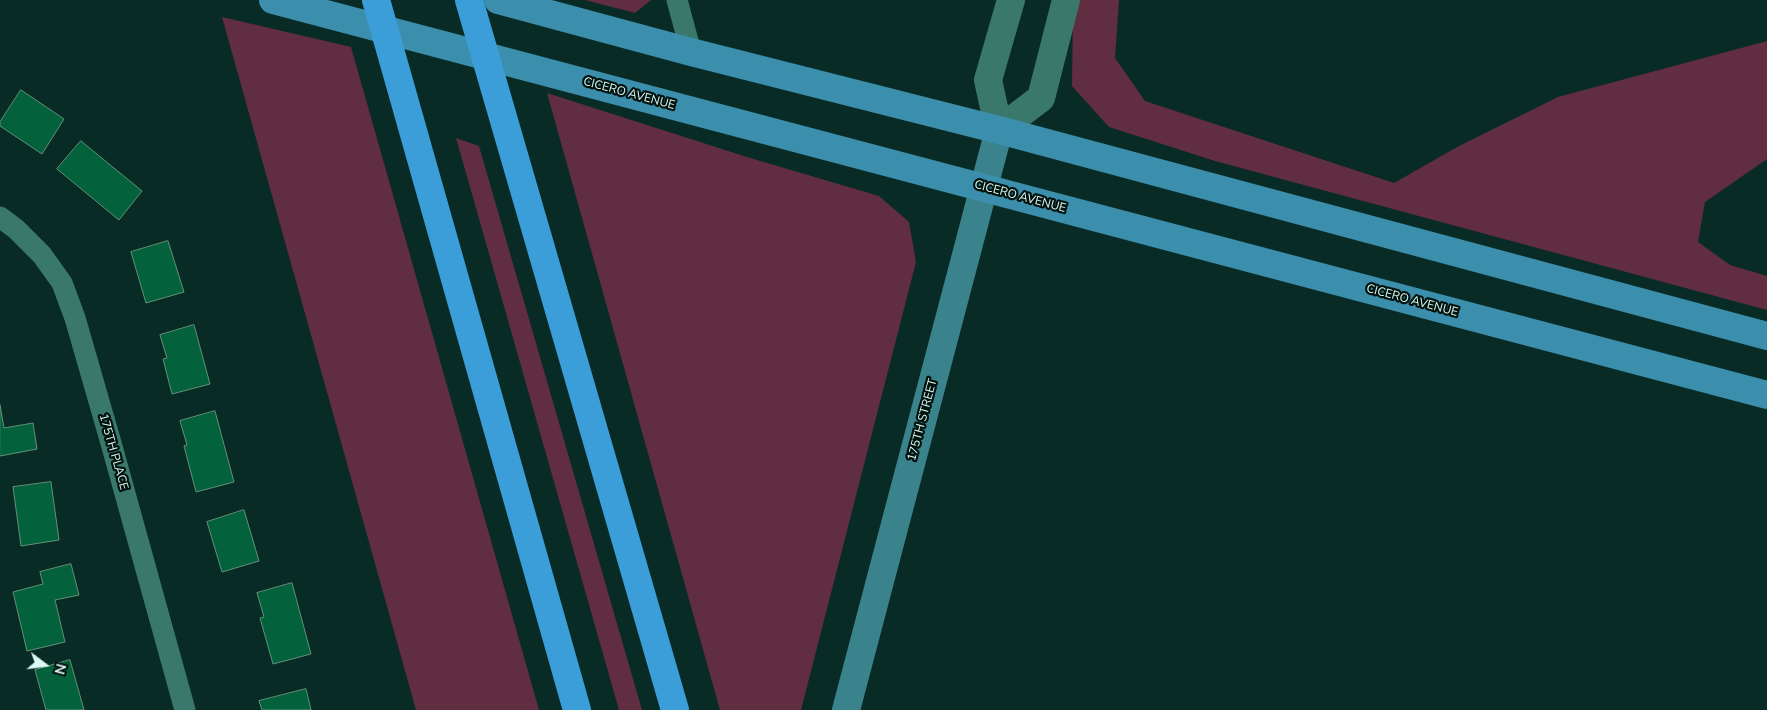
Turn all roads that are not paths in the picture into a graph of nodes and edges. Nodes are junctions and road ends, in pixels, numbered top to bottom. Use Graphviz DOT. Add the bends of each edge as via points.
graph roads {
  1 [pos="273,0"];
  2 [pos="376,0"];
  3 [pos="469,0"];
  4 [pos="498,0"];
  5 [pos="677,0"];
  6 [pos="1011,0"];
  7 [pos="1066,0"];
  8 [pos="691,52"];
  9 [pos="1000,130"];
  10 [pos="985,187"];
  11 [pos="0,217"];
  12 [pos="1767,336"];
  13 [pos="1767,395"];
  14 [pos="186,710"];
  15 [pos="577,710"];
  16 [pos="675,710"];
  17 [pos="846,710"];
  1 -- 10 [label="main road, CICERO AVENUE"];
  2 -- 15 [label="highway"];
  3 -- 16 [label="highway"];
  4 -- 8 [label="main road"];
  5 -- 8 [label="street"];
  6 -- 9 [label="street, 175TH STREET" via="988,80"];
  7 -- 9 [label="street" via="1041,98"];
  8 -- 9 [label="main road"];
  9 -- 10 [label="main road, 175TH STREET"];
  9 -- 12 [label="main road"];
  10 -- 13 [label="main road, CICERO AVENUE"];
  10 -- 17 [label="main road, 175TH STREET"];
  11 -- 14 [label="street, 175TH PLACE" via="42,255 62,283 75,318"];
}
